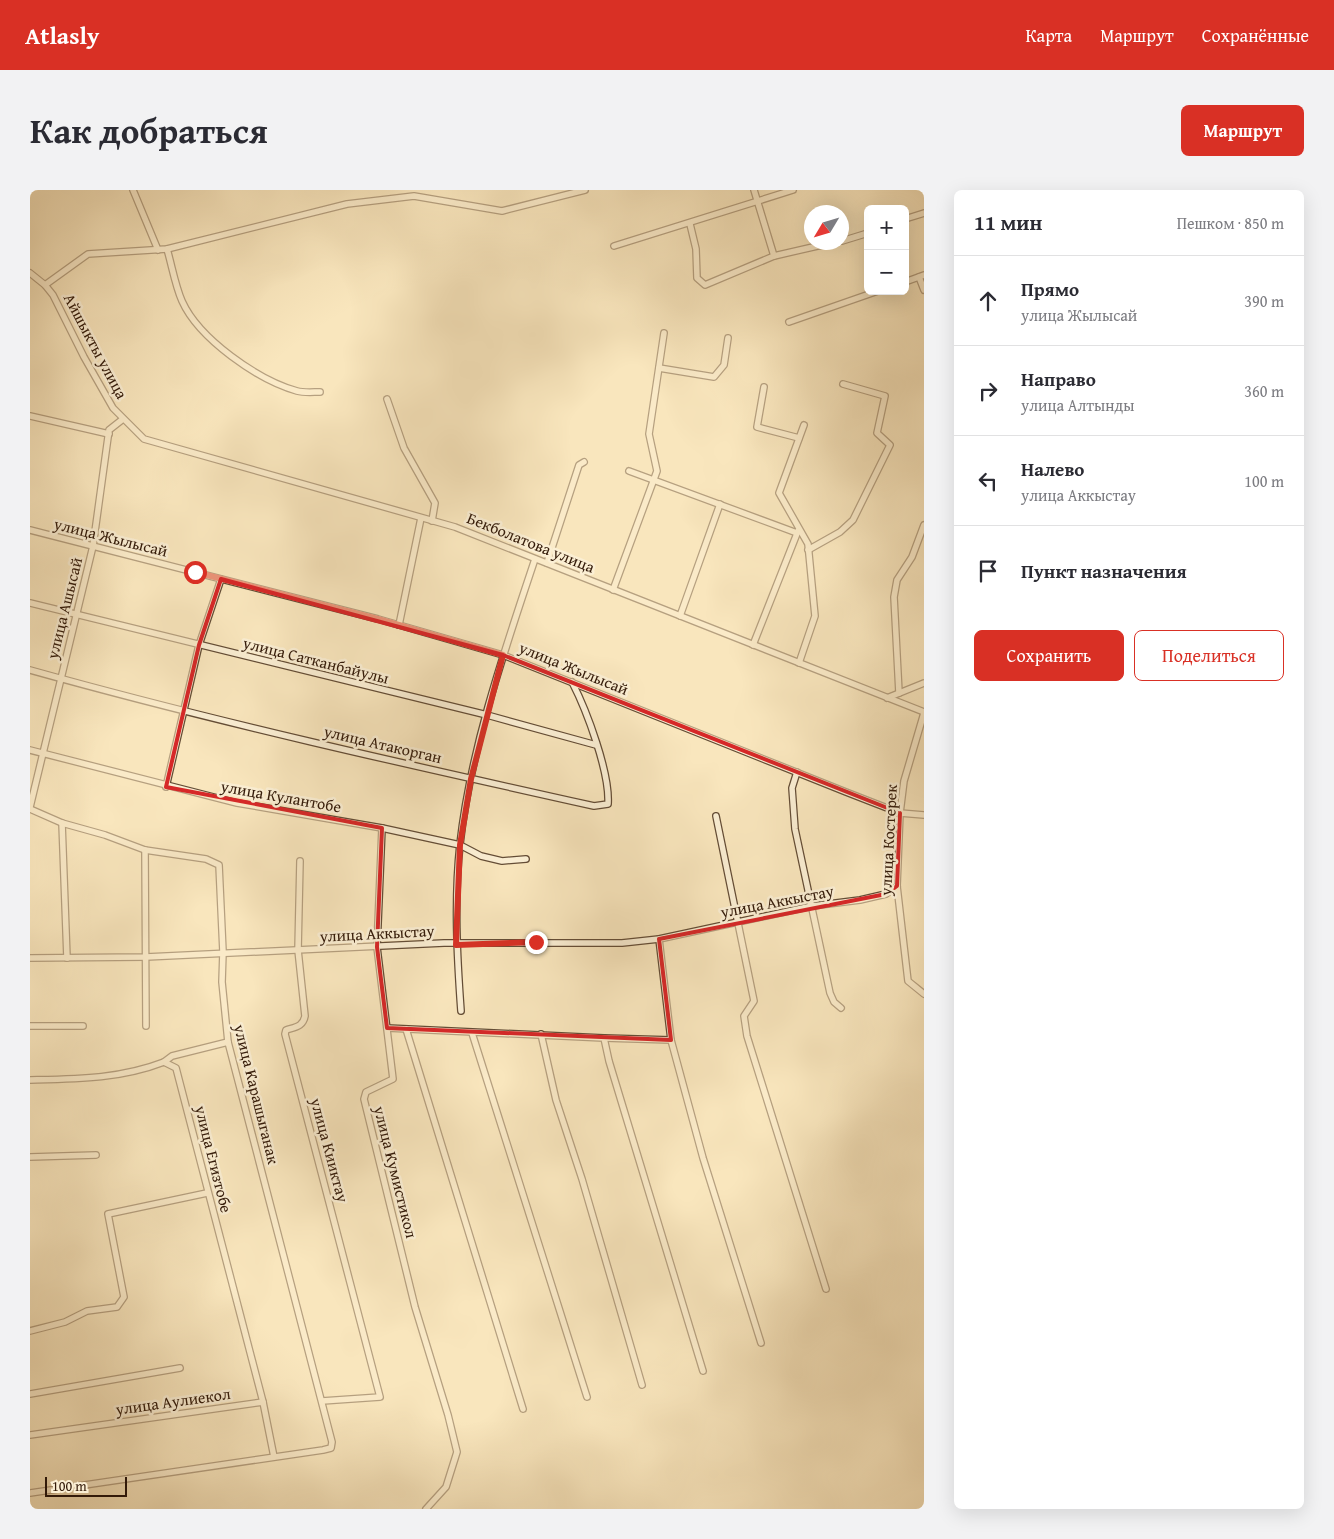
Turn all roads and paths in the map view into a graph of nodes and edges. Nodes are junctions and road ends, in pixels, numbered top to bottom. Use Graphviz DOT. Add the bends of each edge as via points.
graph roads {
  1 [pos="133,190"];
  2 [pos="585,190"];
  3 [pos="754,190"];
  4 [pos="793,190"];
  5 [pos="413,193"];
  6 [pos="758,201"];
  7 [pos="924,213"];
  8 [pos="909,219"];
  9 [pos="690,224"];
  10 [pos="864,233"];
  11 [pos="849,239"];
  12 [pos="614,246"];
  13 [pos="167,249"];
  14 [pos="804,249"];
  15 [pos="158,250"];
  16 [pos="774,256"];
  17 [pos="30,273"];
  18 [pos="922,276"];
  19 [pos="909,281"];
  20 [pos="45,284"];
  21 [pos="924,290"];
  22 [pos="867,295"];
  23 [pos="789,322"];
  24 [pos="664,333"];
  25 [pos="728,338"];
  26 [pos="659,368"];
  27 [pos="843,384"];
  28 [pos="764,387"];
  29 [pos="320,392"];
  30 [pos="387,399"];
  31 [pos="30,416"];
  32 [pos="123,419"];
  33 [pos="804,425"];
  34 [pos="109,434"];
  35 [pos="799,438"];
  36 [pos="584,462"];
  37 [pos="629,471"];
  38 [pos="654,479"];
  39 [pos="720,504"];
  40 [pos="421,518"];
  41 [pos="432,520"];
  42 [pos="924,525"];
  43 [pos="30,530"];
  44 [pos="798,531"];
  45 [pos="93,546"];
  46 [pos="808,550"];
  47 [pos="535,559"];
  48 [pos="547,564"];
  49 [pos="221,579"];
  50 [pos="613,590"];
  51 [pos="30,603"];
  52 [pos="77,615"];
  53 [pos="680,616"];
  54 [pos="398,625"];
  55 [pos="199,645"];
  56 [pos="753,645"];
  57 [pos="503,655"];
  58 [pos="799,663"];
  59 [pos="30,670"];
  60 [pos="61,679"];
  61 [pos="572,682"];
  62 [pos="924,683"];
  63 [pos="899,693"];
  64 [pos="886,698"];
  65 [pos="184,711"];
  66 [pos="924,712"];
  67 [pos="487,715"];
  68 [pos="596,745"];
  69 [pos="30,750"];
  70 [pos="44,754"];
  71 [pos="797,772"];
  72 [pos="471,779"];
  73 [pos="166,786"];
  74 [pos="30,808"];
  75 [pos="900,813"];
  76 [pos="924,815"];
  77 [pos="716,816"];
  78 [pos="62,823"];
  79 [pos="382,828"];
  80 [pos="460,845"];
  81 [pos="145,850"];
  82 [pos="526,859"];
  83 [pos="300,861"];
  84 [pos="897,886"];
  85 [pos="812,906"];
  86 [pos="739,923"];
  87 [pos="659,939"];
  88 [pos="456,945"];
  89 [pos="377,947"];
  90 [pos="298,950"];
  91 [pos="223,952"];
  92 [pos="146,956"];
  93 [pos="30,958"];
  94 [pos="68,958"];
  95 [pos="924,994"];
  96 [pos="841,1008"];
  97 [pos="461,1011"];
  98 [pos="30,1026"];
  99 [pos="83,1026"];
  100 [pos="146,1026"];
  101 [pos="387,1028"];
  102 [pos="406,1029"];
  103 [pos="472,1033"];
  104 [pos="541,1034"];
  105 [pos="604,1038"];
  106 [pos="671,1040"];
  107 [pos="228,1042"];
  108 [pos="164,1062"];
  109 [pos="30,1080"];
  110 [pos="96,1155"];
  111 [pos="30,1157"];
  112 [pos="207,1193"];
  113 [pos="826,1289"];
  114 [pos="30,1331"];
  115 [pos="761,1343"];
  116 [pos="180,1368"];
  117 [pos="703,1371"];
  118 [pos="642,1385"];
  119 [pos="30,1394"];
  120 [pos="587,1397"];
  121 [pos="322,1400"];
  122 [pos="263,1402"];
  123 [pos="523,1408"];
  124 [pos="30,1435"];
  125 [pos="274,1457"];
  126 [pos="30,1493"];
  127 [pos="426,1509"];
  1 -- 15 [label="street"];
  2 -- 5 [label="street, Айшыкты улица" via="502,211"];
  3 -- 6 [label="street"];
  4 -- 6 [label="street"];
  5 -- 13 [label="street, Айшыкты улица" via="347,204"];
  6 -- 9 [label="street"];
  6 -- 16 [label="street"];
  7 -- 8 [label="street"];
  9 -- 12 [label="street"];
  9 -- 16 [label="street" via="696,249 697,278 705,285"];
  10 -- 11 [label="street"];
  13 -- 15 [label="street, Айшыкты улица"];
  13 -- 29 [label="street" via="182,301 202,329 224,350 265,378 299,392"];
  14 -- 16 [label="street"];
  15 -- 20 [label="street, Айшыкты улица" via="88,254"];
  17 -- 20 [label="street, Айшыкты улица"];
  18 -- 19 [label="street"];
  18 -- 21 [label="street"];
  20 -- 32 [label="street, Айшыкты улица" via="113,408"];
  22 -- 23 [label="street"];
  24 -- 26 [label="street"];
  25 -- 26 [label="street" via="724,365 714,377"];
  26 -- 38 [label="street" via="649,434 657,471"];
  27 -- 46 [label="street" via="885,396 877,433 890,445 853,520 840,532"];
  28 -- 35 [label="street" via="757,427"];
  30 -- 41 [label="street" via="404,448 435,503"];
  31 -- 34 [label="street"];
  32 -- 34 [label="street" via="109,430"];
  32 -- 40 [label="street, Бекболатова улица" via="144,439"];
  33 -- 35 [label="street"];
  34 -- 45 [label="street, улица Ашысай"];
  35 -- 44 [label="street" via="779,493"];
  36 -- 48 [label="street" via="579,465"];
  37 -- 38 [label="street"];
  38 -- 39 [label="street"];
  38 -- 50 [label="street"];
  39 -- 44 [label="street"];
  39 -- 53 [label="street"];
  40 -- 41 [label="street, Бекболатова улица"];
  40 -- 54 [label="street"];
  41 -- 47 [label="street, Бекболатова улица"];
  42 -- 63 [label="street" via="912,558 897,580 894,597"];
  43 -- 45 [label="street, улица Жылысай"];
  44 -- 46 [label="street" via="808,544"];
  44 -- 56 [label="street"];
  45 -- 49 [label="street, улица Жылысай"];
  45 -- 52 [label="street, улица Ашысай"];
  46 -- 58 [label="street" via="815,616"];
  47 -- 48 [label="street, Бекболатова улица"];
  47 -- 57 [label="street"];
  48 -- 50 [label="street, Бекболатова улица"];
  49 -- 54 [label="street, улица Жылысай"];
  49 -- 55 [label="street"];
  50 -- 53 [label="street, Бекболатова улица"];
  51 -- 52 [label="street, улица Сатканбайулы"];
  52 -- 55 [label="street, улица Сатканбайулы"];
  52 -- 60 [label="street, улица Ашысай"];
  53 -- 56 [label="street, Бекболатова улица"];
  54 -- 57 [label="street, улица Жылысай"];
  55 -- 65 [label="street"];
  55 -- 67 [label="street, улица Сатканбайулы"];
  56 -- 58 [label="street, Бекболатова улица"];
  57 -- 61 [label="street, улица Жылысай"];
  57 -- 67 [label="street"];
  58 -- 64 [label="street, Бекболатова улица"];
  59 -- 60 [label="street, улица Атакорган"];
  60 -- 65 [label="street, улица Атакорган"];
  60 -- 70 [label="street, улица Ашысай"];
  61 -- 68 [label="street, улица Атакорган"];
  61 -- 71 [label="street, улица Жылысай"];
  62 -- 63 [label="street"];
  63 -- 64 [label="street"];
  64 -- 66 [label="street, Бекболатова улица"];
  65 -- 72 [label="street, улица Атакорган"];
  65 -- 73 [label="street"];
  66 -- 75 [label="street, улица Костерек" via="904,781"];
  67 -- 68 [label="street, улица Сатканбайулы"];
  67 -- 72 [label="street"];
  68 -- 72 [label="street, улица Атакорган" via="609,790 608,804 594,806"];
  69 -- 70 [label="street, улица Кулантобе"];
  70 -- 73 [label="street, улица Кулантобе"];
  70 -- 74 [label="street, улица Ашысай"];
  71 -- 75 [label="street, улица Жылысай"];
  71 -- 85 [label="street" via="792,788 795,829"];
  72 -- 80 [label="street"];
  73 -- 79 [label="street, улица Кулантобе" via="237,803"];
  74 -- 78 [label="street, улица Карашыганак"];
  75 -- 76 [label="street, улица Жылысай"];
  75 -- 84 [label="street, улица Костерек"];
  77 -- 86 [label="street"];
  78 -- 81 [label="street, улица Карашыганак"];
  78 -- 94 [label="street"];
  79 -- 80 [label="street, улица Кулантобе"];
  79 -- 89 [label="street, улица Кумистикол"];
  80 -- 82 [label="street, улица Кулантобе" via="481,856 502,861"];
  80 -- 88 [label="street"];
  81 -- 91 [label="street, улица Карашыганак" via="206,859 219,865"];
  81 -- 92 [label="street"];
  83 -- 90 [label="street, улица Кииктау"];
  84 -- 85 [label="street, улица Аккыстау" via="886,894"];
  84 -- 95 [label="street, улица Костерек" via="908,981"];
  85 -- 86 [label="street, улица Аккыстау"];
  85 -- 96 [label="street" via="830,992"];
  86 -- 87 [label="street, улица Аккыстау"];
  86 -- 113 [label="street" via="754,1001 744,1016 747,1036"];
  87 -- 88 [label="street, улица Аккыстау"];
  87 -- 106 [label="street"];
  88 -- 89 [label="street, улица Аккыстау"];
  88 -- 97 [label="street"];
  89 -- 90 [label="street, улица Аккыстау"];
  89 -- 101 [label="street, улица Кумистикол"];
  90 -- 91 [label="street, улица Аккыстау"];
  90 -- 121 [label="street, улица Кииктау" via="305,1016 300,1026 286,1030 285,1034 380,1397"];
  91 -- 92 [label="street, улица Аккыстау"];
  91 -- 107 [label="street, улица Карашыганак" via="222,991"];
  92 -- 94 [label="street, улица Аккыстау"];
  92 -- 100 [label="street"];
  93 -- 94 [label="street, улица Аккыстау"];
  98 -- 99 [label="street"];
  101 -- 102 [label="street"];
  101 -- 127 [label="street, улица Кумистикол" via="393,1079 366,1092 364,1099 414,1307 457,1452 446,1487"];
  102 -- 103 [label="street"];
  102 -- 123 [label="street"];
  103 -- 104 [label="street"];
  103 -- 120 [label="street"];
  104 -- 105 [label="street"];
  104 -- 118 [label="street" via="556,1100"];
  105 -- 106 [label="street"];
  105 -- 117 [label="street"];
  106 -- 115 [label="street" via="702,1158"];
  107 -- 108 [label="street" via="172,1056"];
  107 -- 121 [label="street, улица Карашыганак"];
  108 -- 109 [label="street" via="112,1076"];
  108 -- 112 [label="street, улица Егизтобе" via="176,1068 179,1074"];
  110 -- 111 [label="street"];
  112 -- 114 [label="street" via="108,1214 124,1297 117,1306 87,1311 65,1322"];
  112 -- 122 [label="street, улица Егизтобе" via="234,1283"];
  116 -- 119 [label="street"];
  121 -- 125 [label="street, улица Карашыганак" via="331,1448"];
  122 -- 124 [label="street, улица Аулиекол"];
  122 -- 125 [label="street"];
  125 -- 126 [label="street"];
}
